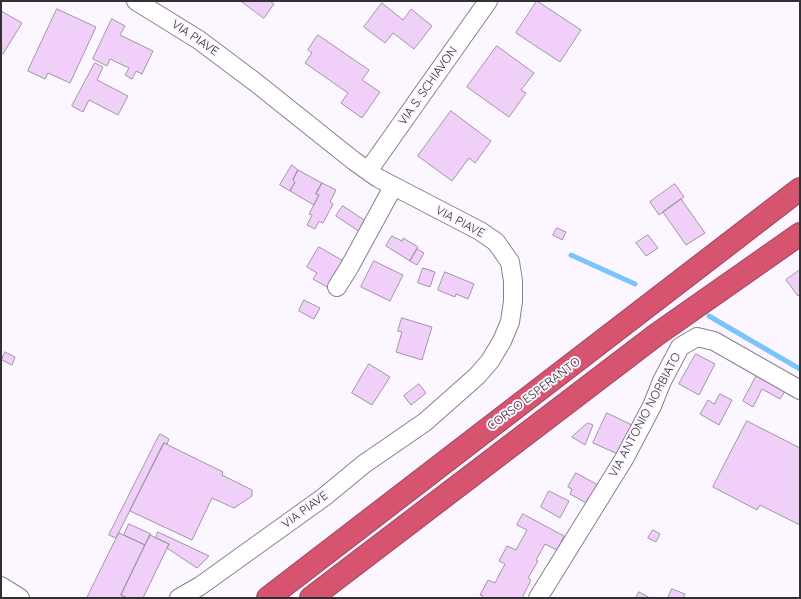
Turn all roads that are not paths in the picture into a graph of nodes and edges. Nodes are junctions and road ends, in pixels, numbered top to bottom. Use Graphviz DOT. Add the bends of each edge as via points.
graph roads {
  1 [pos="136,1"];
  2 [pos="488,1"];
  3 [pos="368,171"];
  4 [pos="393,187"];
  5 [pos="800,190"];
  6 [pos="800,234"];
  7 [pos="337,287"];
  8 [pos="800,390"];
  9 [pos="1,586"];
  10 [pos="20,598"];
  11 [pos="179,598"];
  12 [pos="268,598"];
  13 [pos="311,598"];
  14 [pos="538,598"];
  1 -- 3 [label="street, VIA PIAVE" via="199,40"];
  2 -- 3 [label="street, VIA S. SCHIAVON"];
  3 -- 4 [label="street, VIA PIAVE"];
  4 -- 7 [label="street"];
  4 -- 11 [label="street, VIA PIAVE" via="480,231 496,242 510,262 513,281 510,322 502,341 477,376 425,422 364,464 324,497 206,582"];
  5 -- 12 [label="highway, CORSO ESPERANTO"];
  6 -- 13 [label="highway" via="656,335"];
  8 -- 14 [label="street, VIA ANTONIO NORBIATO" via="714,341 697,337 680,347 624,458"];
  9 -- 10 [label="street"];
}
